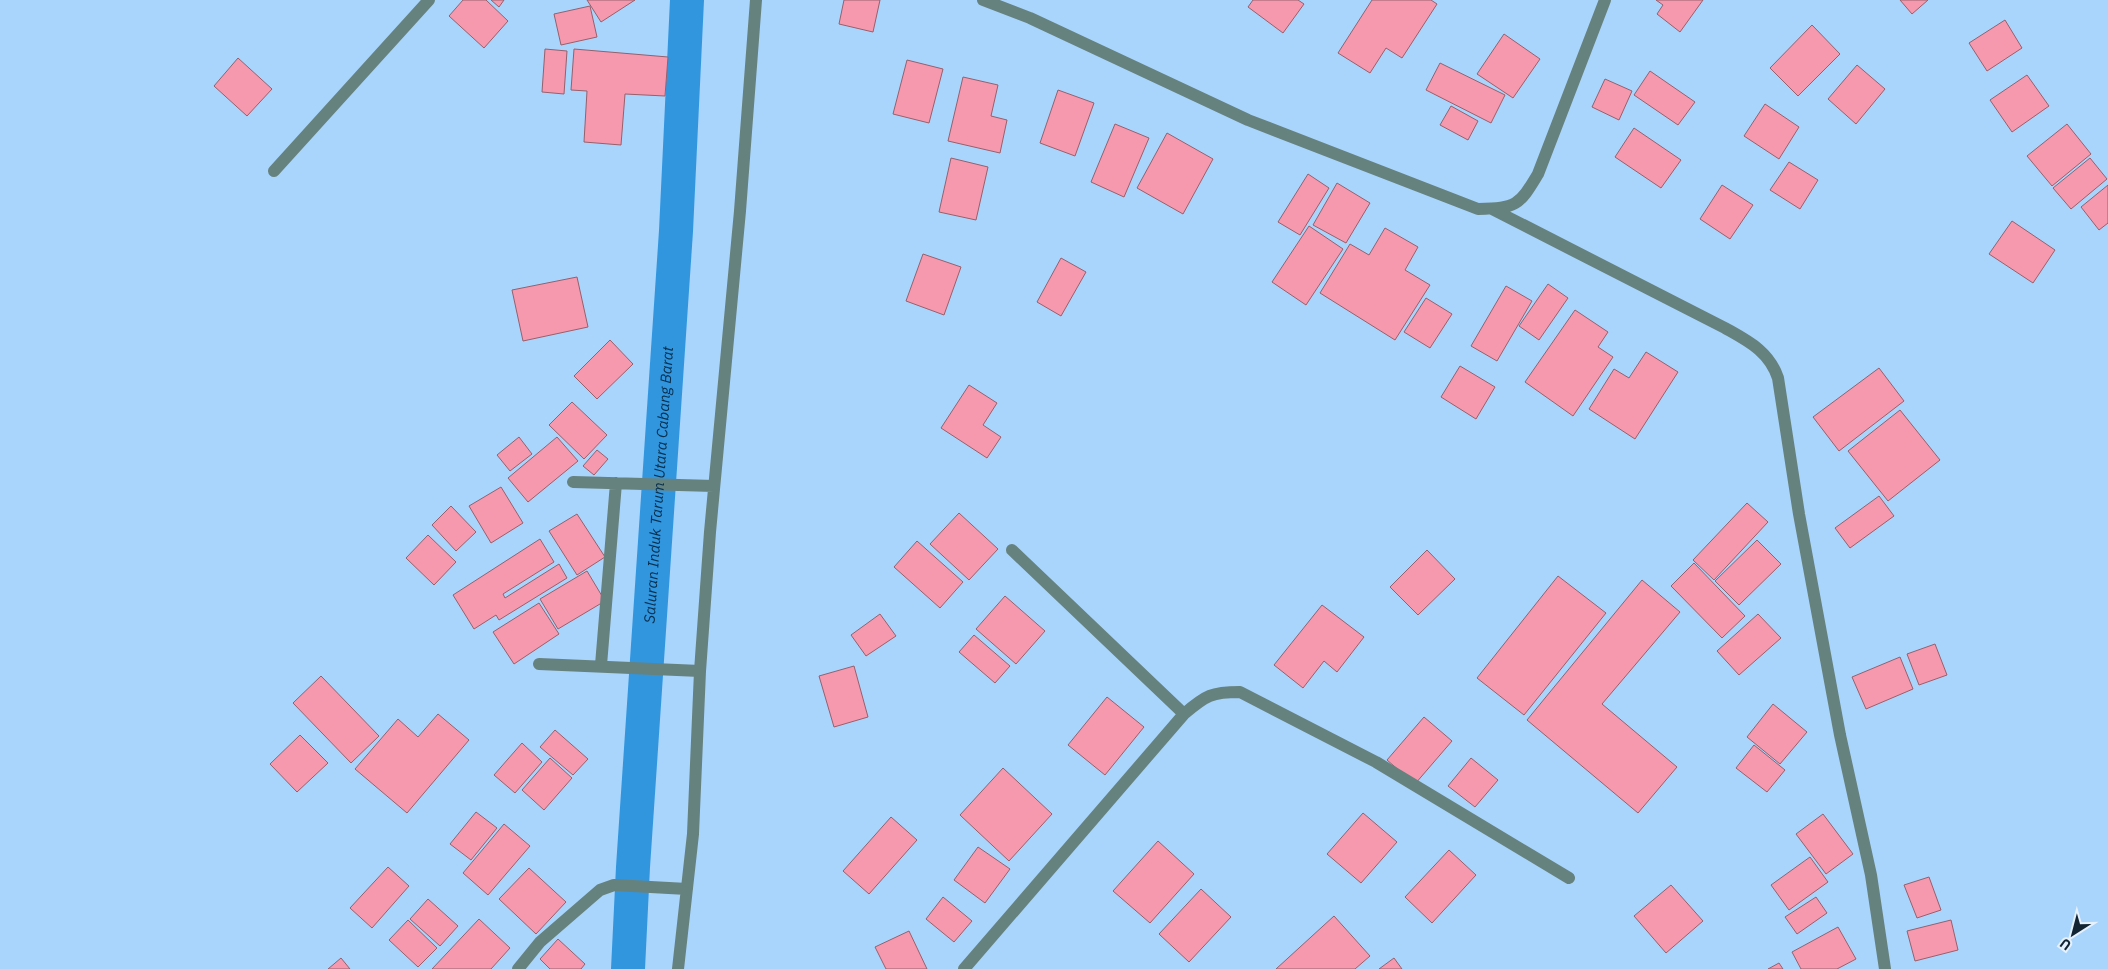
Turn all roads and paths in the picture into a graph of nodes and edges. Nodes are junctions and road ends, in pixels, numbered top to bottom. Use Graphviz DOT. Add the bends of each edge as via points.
graph roads {
  1 [pos="429,0"];
  2 [pos="756,0"];
  3 [pos="983,0"];
  4 [pos="1604,0"];
  5 [pos="274,171"];
  6 [pos="1492,209"];
  7 [pos="573,482"];
  8 [pos="619,483"];
  9 [pos="714,486"];
  10 [pos="1012,550"];
  11 [pos="539,664"];
  12 [pos="606,666"];
  13 [pos="700,671"];
  14 [pos="1184,714"];
  15 [pos="1569,878"];
  16 [pos="687,889"];
  17 [pos="518,969"];
  18 [pos="678,969"];
  19 [pos="964,969"];
  20 [pos="1885,969"];
  1 -- 5 [label="street"];
  2 -- 9 [label="street"];
  3 -- 6 [label="street" via="1030,18 1248,120 1478,209"];
  4 -- 6 [label="street" via="1538,174 1523,196 1511,206"];
  6 -- 20 [label="street" via="1726,328 1754,345 1774,365 1840,735 1871,875"];
  7 -- 8 [label="street"];
  8 -- 9 [label="street"];
  8 -- 12 [label="street"];
  9 -- 13 [label="street"];
  10 -- 14 [label="street"];
  11 -- 12 [label="street"];
  12 -- 13 [label="street"];
  13 -- 16 [label="street" via="693,834"];
  14 -- 15 [label="street" via="1201,699 1219,692 1240,692 1376,762"];
  14 -- 19 [label="street"];
  16 -- 17 [label="street" via="614,885 600,890 540,942"];
  16 -- 18 [label="street"];
}
